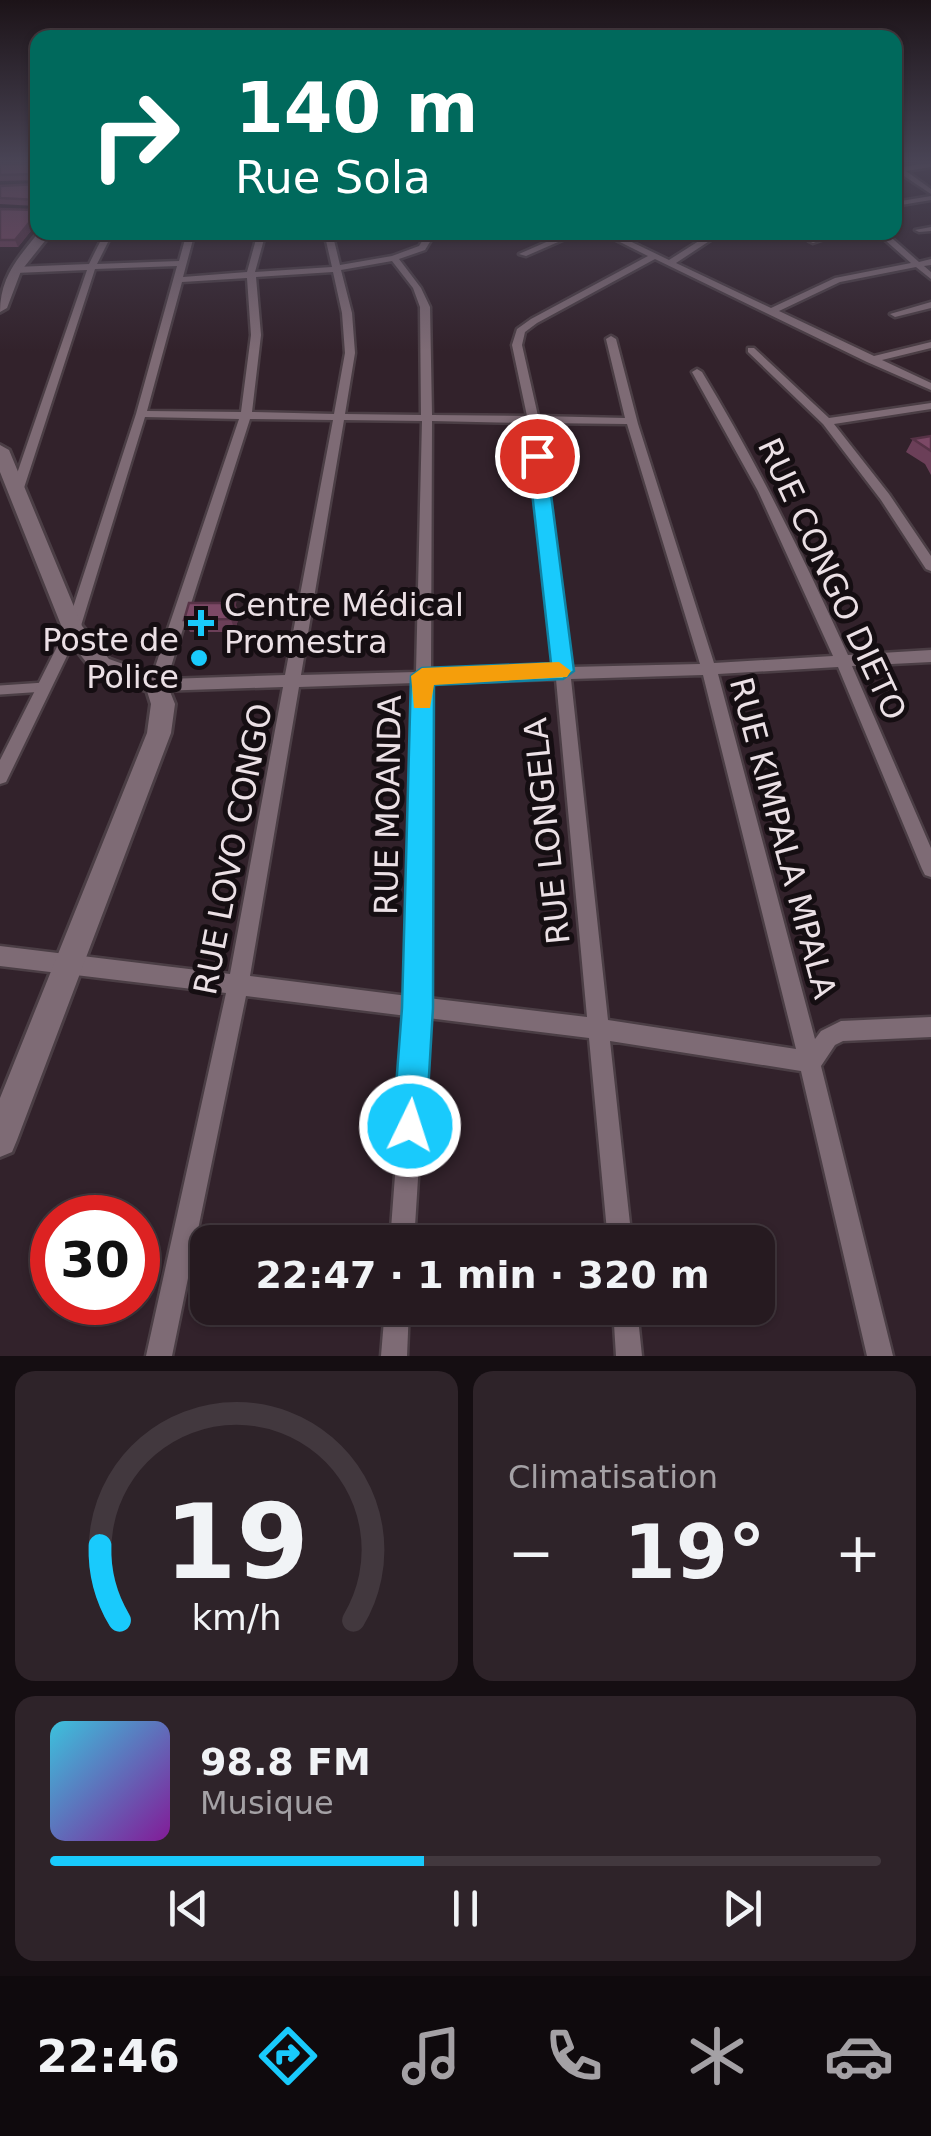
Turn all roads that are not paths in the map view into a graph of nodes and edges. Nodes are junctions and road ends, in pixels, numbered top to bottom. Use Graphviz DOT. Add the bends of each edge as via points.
graph roads {
  1 [pos="931,228"];
  2 [pos="919,230"];
  3 [pos="39,240"];
  4 [pos="105,240"];
  5 [pos="189,240"];
  6 [pos="260,240"];
  7 [pos="329,240"];
  8 [pos="427,240"];
  9 [pos="557,240"];
  10 [pos="621,240"];
  11 [pos="702,240"];
  12 [pos="818,240"];
  13 [pos="889,240"];
  14 [pos="812,242"];
  15 [pos="522,254"];
  16 [pos="394,258"];
  17 [pos="663,259"];
  18 [pos="931,262"];
  19 [pos="182,263"];
  20 [pos="917,264"];
  21 [pos="92,266"];
  22 [pos="334,269"];
  23 [pos="15,270"];
  24 [pos="250,272"];
  25 [pos="931,276"];
  26 [pos="176,280"];
  27 [pos="1,302"];
  28 [pos="931,305"];
  29 [pos="772,311"];
  30 [pos="895,314"];
  31 [pos="611,339"];
  32 [pos="931,345"];
  33 [pos="751,350"];
  34 [pos="870,360"];
  35 [pos="697,372"];
  36 [pos="931,387"];
  37 [pos="931,406"];
  38 [pos="142,414"];
  39 [pos="246,415"];
  40 [pos="336,419"];
  41 [pos="427,420"];
  42 [pos="532,420"];
  43 [pos="628,421"];
  44 [pos="827,422"];
  45 [pos="0,450"];
  46 [pos="16,494"];
  47 [pos="931,566"];
  48 [pos="73,630"];
  49 [pos="931,656"];
  50 [pos="843,661"];
  51 [pos="709,669"];
  52 [pos="563,671"];
  53 [pos="422,676"];
  54 [pos="295,682"];
  55 [pos="156,685"];
  56 [pos="47,687"];
  57 [pos="0,690"];
  58 [pos="0,778"];
  59 [pos="931,869"];
  60 [pos="0,956"];
  61 [pos="67,965"];
  62 [pos="238,986"];
  63 [pos="418,1008"];
  64 [pos="931,1027"];
  65 [pos="601,1028"];
  66 [pos="810,1062"];
  67 [pos="0,1140"];
  68 [pos="403,1225"];
  69 [pos="618,1225"];
  70 [pos="396,1325"];
  71 [pos="627,1325"];
  72 [pos="159,1356"];
  73 [pos="394,1356"];
  74 [pos="630,1356"];
  75 [pos="880,1356"];
  1 -- 2 [label="street"];
  3 -- 23 [label="street"];
  4 -- 21 [label="street"];
  5 -- 19 [label="street"];
  6 -- 24 [label="street"];
  7 -- 22 [label="street, RUE LOVO CONGO"];
  8 -- 16 [label="street"];
  9 -- 15 [label="street"];
  10 -- 17 [label="street"];
  11 -- 17 [label="street"];
  12 -- 14 [label="street"];
  13 -- 20 [label="street"];
  16 -- 22 [label="street"];
  16 -- 41 [label="street, RUE MOANDA" via="424,307"];
  17 -- 29 [label="street"];
  17 -- 42 [label="street, RUE LONGELA" via="599,284 520,331"];
  18 -- 20 [label="street"];
  19 -- 21 [label="street"];
  19 -- 26 [label="street"];
  20 -- 25 [label="street"];
  20 -- 29 [label="street" via="838,280"];
  21 -- 23 [label="street"];
  21 -- 46 [label="street"];
  22 -- 24 [label="street"];
  22 -- 40 [label="street, RUE LOVO CONGO" via="350,353"];
  23 -- 27 [label="street"];
  24 -- 26 [label="street"];
  24 -- 39 [label="street" via="256,336"];
  26 -- 38 [label="street"];
  28 -- 30 [label="street"];
  29 -- 34 [label="street"];
  31 -- 43 [label="street, RUE KIMPALA MPALA"];
  32 -- 34 [label="street"];
  33 -- 44 [label="street"];
  34 -- 36 [label="street"];
  35 -- 50 [label="street, RUE CONGO DIETO" via="734,430"];
  37 -- 44 [label="street"];
  38 -- 39 [label="street"];
  38 -- 48 [label="street"];
  39 -- 40 [label="street"];
  39 -- 55 [label="street"];
  40 -- 41 [label="street"];
  40 -- 54 [label="street, RUE LOVO CONGO"];
  41 -- 42 [label="street"];
  41 -- 53 [label="street, RUE MOANDA"];
  42 -- 43 [label="street"];
  42 -- 52 [label="street, RUE LONGELA"];
  43 -- 51 [label="street, RUE KIMPALA MPALA"];
  44 -- 47 [label="street"];
  45 -- 46 [label="street"];
  46 -- 48 [label="street"];
  48 -- 55 [label="street" via="101,665"];
  48 -- 56 [label="street"];
  49 -- 50 [label="street"];
  50 -- 51 [label="street"];
  50 -- 59 [label="street, RUE CONGO DIETO"];
  51 -- 52 [label="street"];
  51 -- 66 [label="street, RUE KIMPALA MPALA"];
  52 -- 53 [label="street"];
  52 -- 65 [label="street, RUE LONGELA"];
  53 -- 54 [label="street"];
  53 -- 63 [label="street, RUE MOANDA"];
  54 -- 55 [label="street"];
  54 -- 62 [label="street, RUE LOVO CONGO"];
  55 -- 61 [label="street" via="163,704 158,733"];
  56 -- 57 [label="lane"];
  56 -- 58 [label="street"];
  60 -- 61 [label="street"];
  61 -- 62 [label="street"];
  61 -- 67 [label="street"];
  62 -- 63 [label="street"];
  62 -- 72 [label="street, RUE LOVO CONGO"];
  63 -- 65 [label="street"];
  63 -- 68 [label="street, RUE MOANDA"];
  64 -- 66 [label="street" via="842,1031"];
  65 -- 66 [label="street"];
  65 -- 69 [label="street, RUE LONGELA"];
  66 -- 75 [label="street, RUE KIMPALA MPALA"];
  70 -- 73 [label="street"];
  71 -- 74 [label="street"];
}
